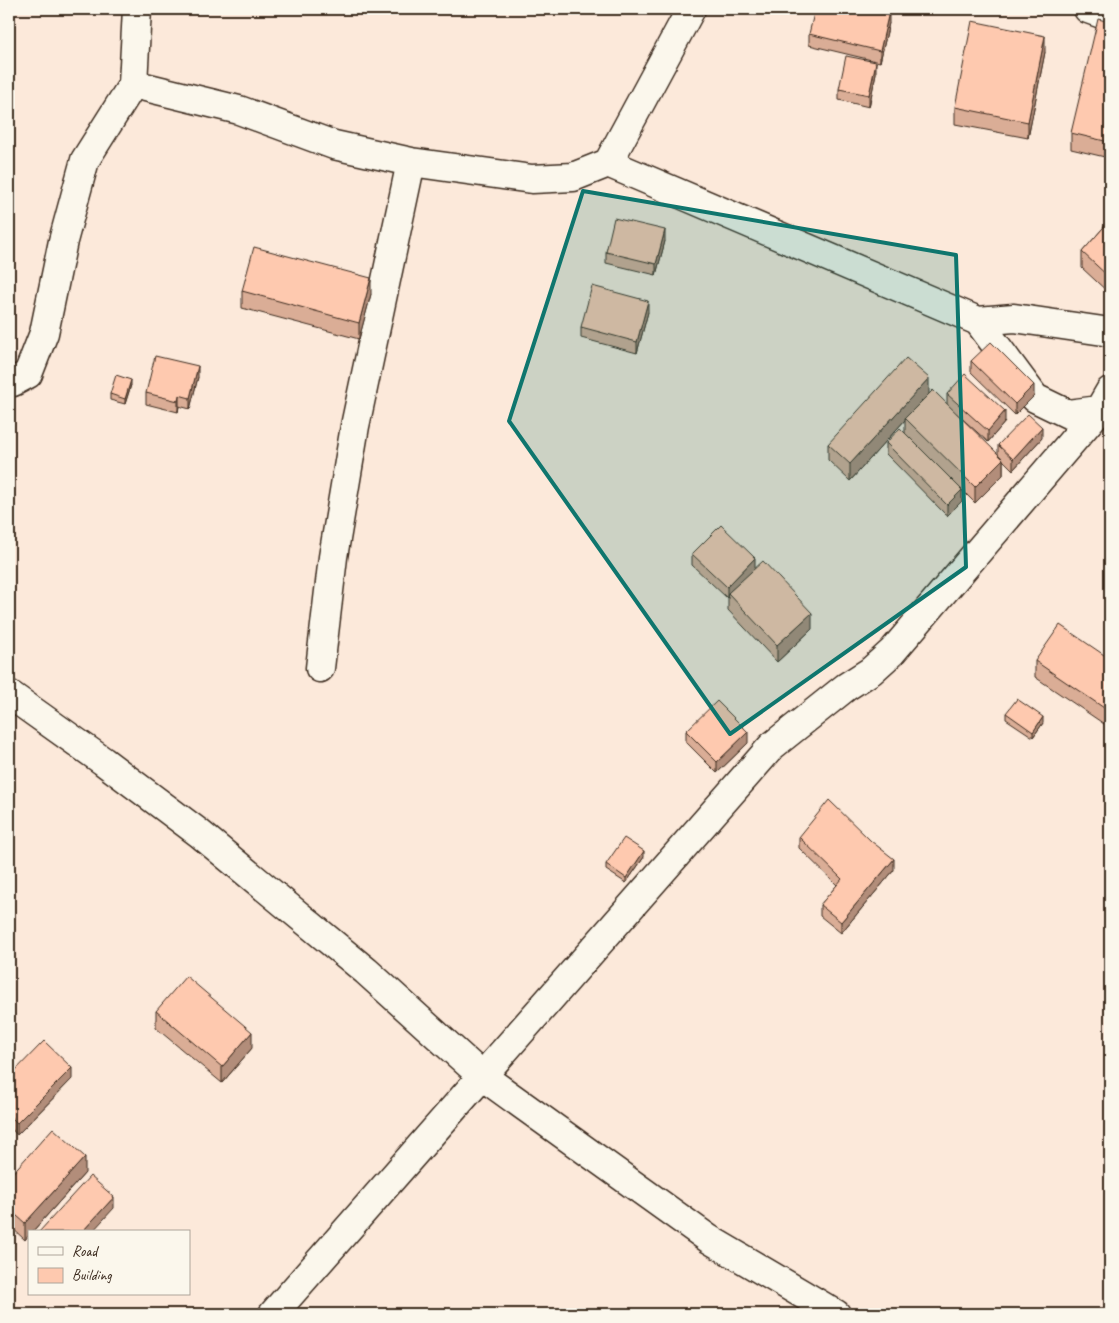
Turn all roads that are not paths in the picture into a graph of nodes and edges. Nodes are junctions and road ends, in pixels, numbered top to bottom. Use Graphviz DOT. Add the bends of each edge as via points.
graph roads {
  1 [pos="137,9"];
  2 [pos="691,9"];
  3 [pos="1088,9"];
  4 [pos="1110,17"];
  5 [pos="133,84"];
  6 [pos="411,162"];
  7 [pos="608,163"];
  8 [pos="978,321"];
  9 [pos="1110,332"];
  10 [pos="9,381"];
  11 [pos="1105,400"];
  12 [pos="320,668"];
  13 [pos="9,694"];
  14 [pos="482,1076"];
  15 [pos="273,1314"];
  16 [pos="836,1314"];
  1 -- 5 [label="street"];
  2 -- 7 [label="street"];
  3 -- 4 [label="street"];
  5 -- 6 [label="street" via="239,110 334,145"];
  5 -- 10 [label="street" via="85,160 63,241 44,333 28,374"];
  6 -- 7 [label="street" via="532,179 574,176"];
  6 -- 12 [label="street" via="355,426 333,557"];
  7 -- 8 [label="street"];
  8 -- 9 [label="street" via="1014,318"];
  8 -- 11 [label="street" via="1035,398 1068,414"];
  11 -- 14 [label="street" via="892,652 772,746"];
  13 -- 14 [label="street" via="199,833 366,971"];
  14 -- 15 [label="street"];
  14 -- 16 [label="street" via="709,1238"];
}
